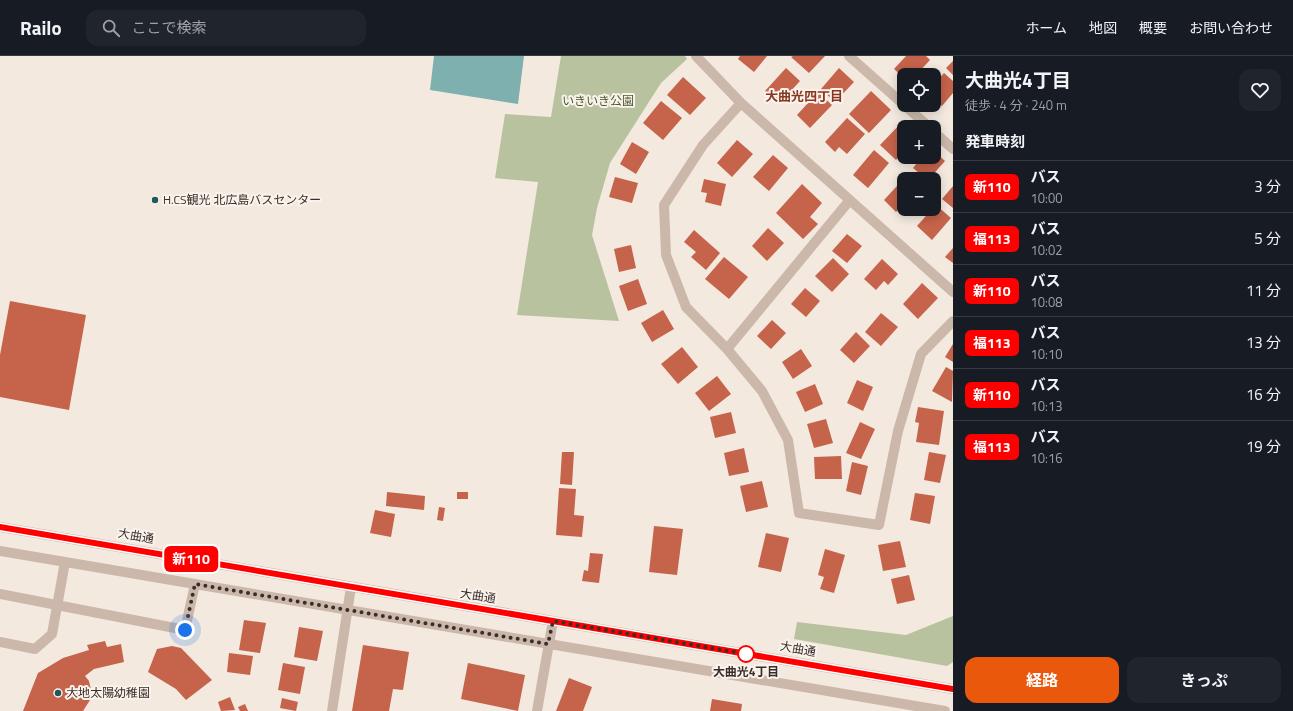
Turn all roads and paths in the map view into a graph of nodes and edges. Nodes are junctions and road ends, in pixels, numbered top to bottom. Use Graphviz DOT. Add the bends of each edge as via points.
graph roads {
  1 [pos="696,56"];
  2 [pos="849,56"];
  3 [pos="741,103"];
  4 [pos="921,120"];
  5 [pos="941,138"];
  6 [pos="953,149"];
  7 [pos="849,201"];
  8 [pos="953,292"];
  9 [pos="953,321"];
  10 [pos="727,348"];
  11 [pos="0,526"];
  12 [pos="0,551"];
  13 [pos="65,562"];
  14 [pos="195,584"];
  15 [pos="351,587"];
  16 [pos="0,594"];
  17 [pos="58,604"];
  18 [pos="347,609"];
  19 [pos="553,621"];
  20 [pos="0,642"];
  21 [pos="548,644"];
  22 [pos="953,689"];
  23 [pos="332,711"];
  24 [pos="537,711"];
  25 [pos="945,711"];
  1 -- 3 [label="street"];
  2 -- 4 [label="street"];
  3 -- 7 [label="street"];
  3 -- 10 [label="street" via="703,145 664,205 666,255 686,307"];
  5 -- 6 [label="street"];
  7 -- 8 [label="street"];
  7 -- 10 [label="street"];
  9 -- 10 [label="street" via="921,354 898,431 879,525 799,512 788,440 762,390"];
  11 -- 15 [label="street, 大曲通"];
  12 -- 13 [label="street"];
  13 -- 14 [label="street"];
  13 -- 17 [label="street"];
  14 -- 17 [label="street" via="185,630"];
  14 -- 18 [label="street"];
  15 -- 18 [label="street"];
  15 -- 19 [label="street, 大曲通"];
  16 -- 17 [label="street"];
  17 -- 20 [label="street" via="52,634 35,649"];
  18 -- 21 [label="street"];
  18 -- 23 [label="street"];
  19 -- 21 [label="street"];
  19 -- 22 [label="street, 大曲通"];
  21 -- 24 [label="street"];
  21 -- 25 [label="street"];
}
